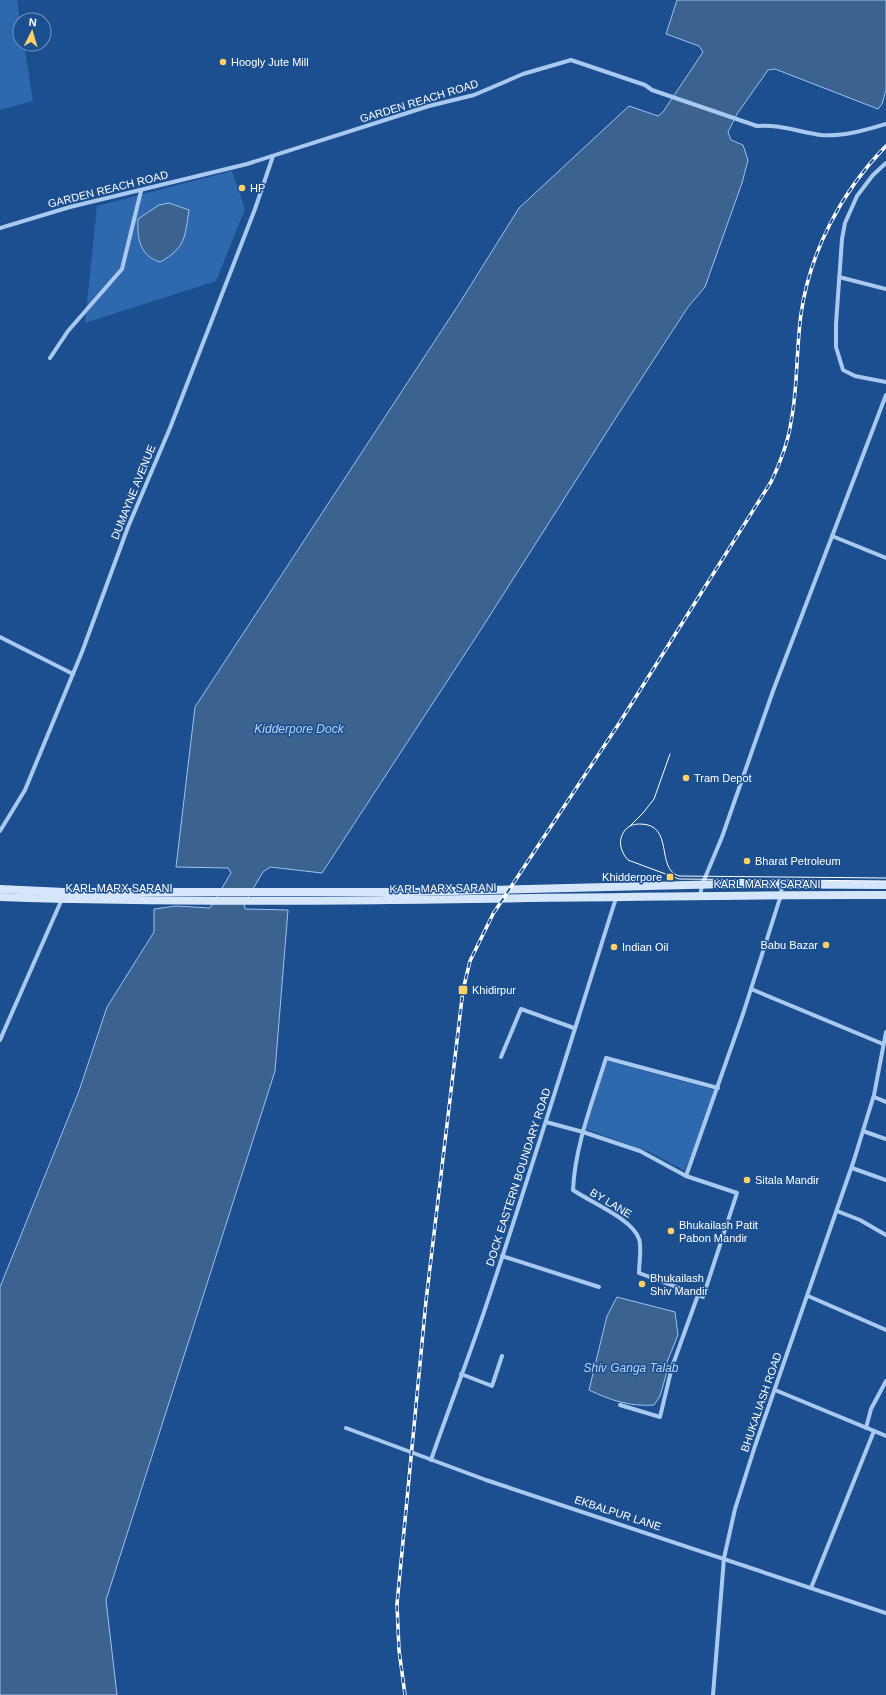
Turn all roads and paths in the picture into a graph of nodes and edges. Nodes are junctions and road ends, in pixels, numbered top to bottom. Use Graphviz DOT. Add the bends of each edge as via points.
graph roads {
  1 [pos="886,124"];
  2 [pos="273,156"];
  3 [pos="886,163"];
  4 [pos="141,191"];
  5 [pos="0,228"];
  6 [pos="839,277"];
  7 [pos="886,289"];
  8 [pos="50,358"];
  9 [pos="886,382"];
  10 [pos="886,395"];
  11 [pos="832,536"];
  12 [pos="886,558"];
  13 [pos="0,637"];
  14 [pos="73,674"];
  15 [pos="0,830"];
  16 [pos="702,883"];
  17 [pos="782,884"];
  18 [pos="886,885"];
  19 [pos="0,889"];
  20 [pos="266,895"];
  21 [pos="781,895"];
  22 [pos="886,895"];
  23 [pos="700,896"];
  24 [pos="0,897"];
  25 [pos="616,898"];
  26 [pos="62,899"];
  27 [pos="751,989"];
  28 [pos="574,1028"];
  29 [pos="886,1032"];
  30 [pos="0,1040"];
  31 [pos="883,1044"];
  32 [pos="501,1057"];
  33 [pos="718,1088"];
  34 [pos="874,1097"];
  35 [pos="886,1102"];
  36 [pos="546,1122"];
  37 [pos="863,1131"];
  38 [pos="583,1132"];
  39 [pos="886,1139"];
  40 [pos="852,1168"];
  41 [pos="686,1176"];
  42 [pos="886,1180"];
  43 [pos="837,1211"];
  44 [pos="886,1235"];
  45 [pos="502,1256"];
  46 [pos="599,1287"];
  47 [pos="698,1294"];
  48 [pos="808,1296"];
  49 [pos="886,1330"];
  50 [pos="502,1356"];
  51 [pos="461,1374"];
  52 [pos="886,1381"];
  53 [pos="775,1390"];
  54 [pos="620,1404"];
  55 [pos="346,1428"];
  56 [pos="866,1428"];
  57 [pos="874,1431"];
  58 [pos="886,1436"];
  59 [pos="432,1460"];
  60 [pos="724,1558"];
  61 [pos="811,1588"];
  62 [pos="886,1613"];
  63 [pos="713,1695"];
  1 -- 2 [label="street, GARDEN REACH ROAD" via="843,134 823,135 768,125 757,126 571,60 522,74 474,96 429,106"];
  2 -- 4 [label="street, GARDEN REACH ROAD"];
  2 -- 14 [label="street, DUMAYNE AVENUE" via="255,209 170,428 128,527"];
  3 -- 6 [label="street" via="857,196 846,223"];
  4 -- 5 [label="street, GARDEN REACH ROAD" via="70,207"];
  4 -- 8 [label="street" via="122,269 68,332"];
  6 -- 7 [label="street"];
  6 -- 9 [label="street" via="836,347 843,370 855,376"];
  10 -- 11 [label="street"];
  11 -- 12 [label="street"];
  11 -- 16 [label="street" via="767,708 722,837"];
  13 -- 14 [label="street"];
  14 -- 15 [label="street, DUMAYNE AVENUE" via="25,790"];
  16 -- 17 [label="main road"];
  16 -- 20 [label="main road" via="493,891"];
  16 -- 23 [label="street"];
  17 -- 18 [label="main road"];
  17 -- 21 [label="street"];
  19 -- 20 [label="main road" via="64,892 194,891"];
  20 -- 25 [label="main road, KARL MARX SARANI" via="411,900"];
  20 -- 26 [label="main road, KARL MARX SARANI" via="194,900"];
  21 -- 22 [label="main road, KARL MARX SARANI"];
  21 -- 23 [label="main road, KARL MARX SARANI"];
  21 -- 27 [label="street"];
  23 -- 25 [label="main road, KARL MARX SARANI"];
  24 -- 26 [label="main road, KARL MARX SARANI"];
  25 -- 28 [label="street, DOCK EASTERN BOUNDARY ROAD"];
  26 -- 30 [label="street"];
  27 -- 31 [label="street"];
  27 -- 33 [label="street"];
  28 -- 32 [label="street" via="521,1009"];
  28 -- 36 [label="street, DOCK EASTERN BOUNDARY ROAD"];
  29 -- 31 [label="street, BHUKALIASH ROAD"];
  31 -- 34 [label="street, BHUKALIASH ROAD"];
  33 -- 38 [label="street" via="606,1058"];
  33 -- 41 [label="street"];
  34 -- 35 [label="street"];
  34 -- 37 [label="street, BHUKALIASH ROAD"];
  36 -- 38 [label="street"];
  36 -- 45 [label="street, DOCK EASTERN BOUNDARY ROAD"];
  37 -- 39 [label="street"];
  37 -- 40 [label="street, BHUKALIASH ROAD"];
  38 -- 41 [label="street" via="640,1151"];
  38 -- 47 [label="street, BY LANE" via="573,1175 573,1190 631,1226 639,1239 639,1273"];
  40 -- 42 [label="street"];
  40 -- 43 [label="street, BHUKALIASH ROAD"];
  41 -- 47 [label="street" via="737,1193 703,1297"];
  43 -- 44 [label="street" via="860,1220"];
  43 -- 48 [label="street, BHUKALIASH ROAD"];
  45 -- 46 [label="street"];
  45 -- 51 [label="street, DOCK EASTERN BOUNDARY ROAD"];
  47 -- 54 [label="street" via="672,1367 660,1417"];
  48 -- 49 [label="street"];
  48 -- 53 [label="street, BHUKALIASH ROAD"];
  50 -- 51 [label="street" via="492,1386"];
  51 -- 59 [label="street, DOCK EASTERN BOUNDARY ROAD"];
  52 -- 56 [label="street" via="871,1409"];
  53 -- 56 [label="street"];
  53 -- 60 [label="street, BHUKALIASH ROAD" via="735,1509"];
  55 -- 59 [label="street, EKBALPUR LANE"];
  56 -- 57 [label="street"];
  57 -- 58 [label="street"];
  57 -- 61 [label="street"];
  59 -- 60 [label="street, EKBALPUR LANE"];
  60 -- 61 [label="street, EKBALPUR LANE"];
  60 -- 63 [label="street, BHUKALIASH ROAD"];
  61 -- 62 [label="street, EKBALPUR LANE"];
}
